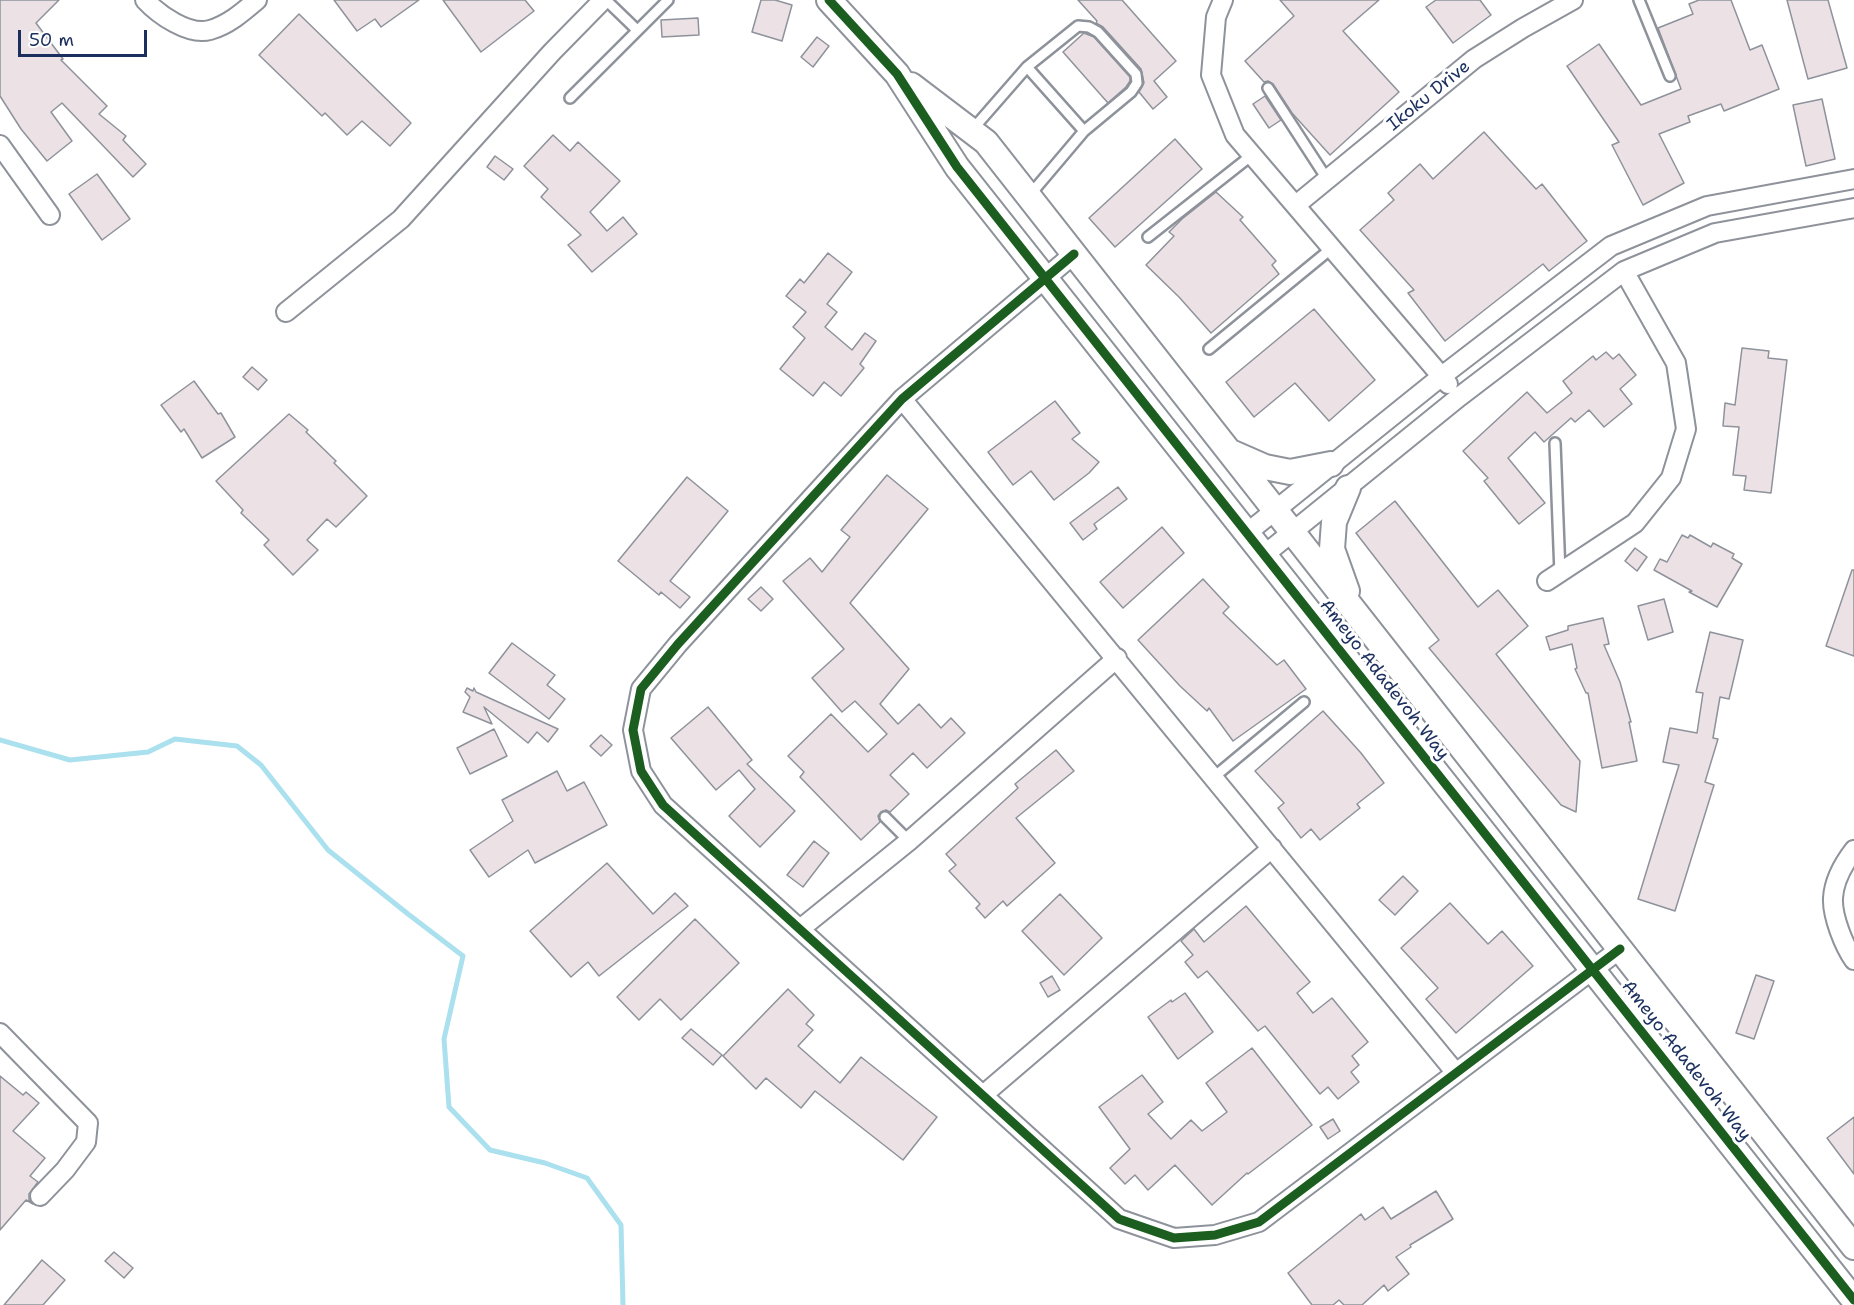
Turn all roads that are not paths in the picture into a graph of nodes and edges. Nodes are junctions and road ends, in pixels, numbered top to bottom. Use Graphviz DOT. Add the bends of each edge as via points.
graph roads {
  1 [pos="145,0"];
  2 [pos="257,0"];
  3 [pos="605,0"];
  4 [pos="668,0"];
  5 [pos="829,0"];
  6 [pos="1223,0"];
  7 [pos="1573,0"];
  8 [pos="1639,0"];
  9 [pos="637,30"];
  10 [pos="1027,67"];
  11 [pos="897,74"];
  12 [pos="1670,76"];
  13 [pos="1268,88"];
  14 [pos="570,98"];
  15 [pos="972,130"];
  16 [pos="1084,131"];
  17 [pos="0,145"];
  18 [pos="1252,154"];
  19 [pos="1854,179"];
  20 [pos="1328,180"];
  21 [pos="1029,196"];
  22 [pos="1296,205"];
  23 [pos="1854,208"];
  24 [pos="50,215"];
  25 [pos="1148,237"];
  26 [pos="1332,248"];
  27 [pos="1074,254"];
  28 [pos="1624,271"];
  29 [pos="1046,279"];
  30 [pos="286,312"];
  31 [pos="1209,349"];
  32 [pos="1442,376"];
  33 [pos="1459,397"];
  34 [pos="902,399"];
  35 [pos="1555,443"];
  36 [pos="1228,451"];
  37 [pos="1331,464"];
  38 [pos="1348,488"];
  39 [pos="1275,510"];
  40 [pos="1293,532"];
  41 [pos="1247,533"];
  42 [pos="1264,555"];
  43 [pos="1554,577"];
  44 [pos="1353,610"];
  45 [pos="1116,658"];
  46 [pos="1304,702"];
  47 [pos="1214,777"];
  48 [pos="885,817"];
  49 [pos="909,841"];
  50 [pos="1272,848"];
  51 [pos="1854,850"];
  52 [pos="800,929"];
  53 [pos="1620,949"];
  54 [pos="1854,960"];
  55 [pos="1592,969"];
  56 [pos="0,1033"];
  57 [pos="1456,1073"];
  58 [pos="983,1095"];
  59 [pos="40,1196"];
  60 [pos="1854,1247"];
  61 [pos="1854,1300"];
  1 -- 2 [label="street" via="174,23 208,31 225,24"];
  3 -- 9 [label="lane"];
  3 -- 30 [label="street" via="552,52 401,219"];
  4 -- 9 [label="lane"];
  5 -- 11 [label="street"];
  6 -- 18 [label="street" via="1216,16 1211,75 1235,135"];
  7 -- 20 [label="street, Ikoku Drive" via="1474,59"];
  8 -- 12 [label="lane"];
  9 -- 14 [label="lane"];
  10 -- 15 [label="lane"];
  10 -- 16 [label="lane"];
  10 -- 16 [label="lane" via="1078,26 1098,32 1136,74 1137,83 1131,92"];
  11 -- 15 [label="street, Ameyo Adadevoh Way"];
  11 -- 29 [label="street, Ameyo Adadevoh Way" via="957,167"];
  13 -- 20 [label="lane"];
  15 -- 21 [label="street, Ameyo Adadevoh Way"];
  16 -- 21 [label="lane"];
  17 -- 24 [label="street"];
  18 -- 22 [label="street"];
  18 -- 25 [label="lane"];
  19 -- 32 [label="street" via="1707,206 1611,246"];
  20 -- 22 [label="street, Ikoku Drive"];
  21 -- 27 [label="street, Ameyo Adadevoh Way"];
  22 -- 26 [label="street"];
  23 -- 28 [label="street" via="1714,233"];
  26 -- 31 [label="lane"];
  26 -- 32 [label="street"];
  27 -- 29 [label="street"];
  27 -- 36 [label="street, Ameyo Adadevoh Way"];
  28 -- 33 [label="street"];
  28 -- 43 [label="street" via="1677,363 1686,429 1671,478 1635,523"];
  29 -- 34 [label="street"];
  29 -- 41 [label="street, Ameyo Adadevoh Way"];
  32 -- 33 [label="street"];
  32 -- 37 [label="street"];
  33 -- 38 [label="street"];
  34 -- 45 [label="street"];
  34 -- 52 [label="street" via="670,653 641,689 633,730 641,771 663,806"];
  35 -- 43 [label="lane"];
  36 -- 37 [label="street" via="1265,467 1290,472"];
  36 -- 39 [label="street, Ameyo Adadevoh Way"];
  37 -- 39 [label="street"];
  38 -- 40 [label="street"];
  38 -- 44 [label="street" via="1334,522 1332,549"];
  39 -- 40 [label="street, Ameyo Adadevoh Way"];
  39 -- 41 [label="street"];
  40 -- 42 [label="street"];
  40 -- 44 [label="street, Ameyo Adadevoh Way"];
  41 -- 42 [label="street, Ameyo Adadevoh Way"];
  42 -- 55 [label="street, Ameyo Adadevoh Way"];
  44 -- 53 [label="street, Ameyo Adadevoh Way"];
  45 -- 47 [label="street"];
  45 -- 49 [label="street"];
  46 -- 47 [label="lane"];
  47 -- 50 [label="street"];
  48 -- 49 [label="lane"];
  49 -- 52 [label="street"];
  50 -- 57 [label="street"];
  50 -- 58 [label="street"];
  51 -- 54 [label="street" via="1838,877 1833,898 1836,922"];
  52 -- 58 [label="street"];
  53 -- 55 [label="street"];
  53 -- 60 [label="street, Ameyo Adadevoh Way"];
  55 -- 57 [label="street"];
  55 -- 61 [label="street, Ameyo Adadevoh Way"];
  56 -- 59 [label="street" via="88,1123 86,1142"];
  57 -- 58 [label="street" via="1259,1222 1215,1235 1174,1238 1119,1219"];
}
